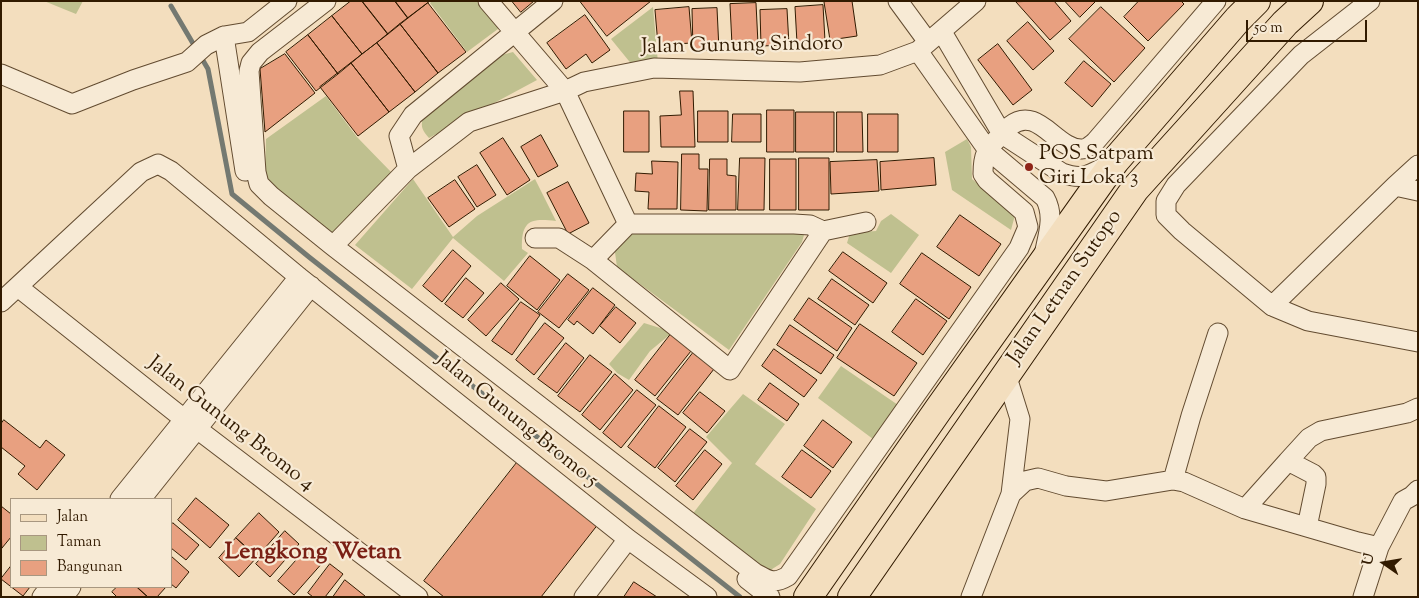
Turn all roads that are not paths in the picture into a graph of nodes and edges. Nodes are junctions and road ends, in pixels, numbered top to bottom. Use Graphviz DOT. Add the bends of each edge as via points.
graph roads {
  1 [pos="287,1"];
  2 [pos="326,1"];
  3 [pos="488,1"];
  4 [pos="554,1"];
  5 [pos="898,1"];
  6 [pos="976,1"];
  7 [pos="1216,1"];
  8 [pos="1256,1"];
  9 [pos="1309,1"];
  10 [pos="1370,1"];
  11 [pos="514,32"];
  12 [pos="224,36"];
  13 [pos="930,42"];
  14 [pos="1,74"];
  15 [pos="565,91"];
  16 [pos="1002,134"];
  17 [pos="987,149"];
  18 [pos="1115,161"];
  19 [pos="1418,166"];
  20 [pos="408,169"];
  21 [pos="1395,186"];
  22 [pos="1418,191"];
  23 [pos="866,222"];
  24 [pos="628,224"];
  25 [pos="822,231"];
  26 [pos="535,238"];
  27 [pos="333,246"];
  28 [pos="593,260"];
  29 [pos="1042,263"];
  30 [pos="305,282"];
  31 [pos="18,286"];
  32 [pos="1,302"];
  33 [pos="1272,306"];
  34 [pos="1218,334"];
  35 [pos="1418,342"];
  36 [pos="1005,389"];
  37 [pos="1418,408"];
  38 [pos="191,424"];
  39 [pos="1288,461"];
  40 [pos="1173,480"];
  41 [pos="1418,490"];
  42 [pos="1011,494"];
  43 [pos="121,498"];
  44 [pos="142,498"];
  45 [pos="1246,509"];
  46 [pos="1308,527"];
  47 [pos="628,539"];
  48 [pos="1379,547"];
  49 [pos="418,597"];
  50 [pos="584,597"];
  51 [pos="707,597"];
  52 [pos="770,597"];
  53 [pos="808,597"];
  54 [pos="852,597"];
  55 [pos="971,597"];
  56 [pos="1363,597"];
  1 -- 12 [label="street" via="248,32"];
  2 -- 27 [label="street" via="260,52 250,63 249,71 259,184"];
  3 -- 11 [label="street"];
  4 -- 11 [label="street"];
  5 -- 13 [label="street"];
  6 -- 13 [label="street, Jalan Gunung Sindoro"];
  7 -- 16 [label="street" via="1095,142 1084,149 1067,144 1030,120 1011,125"];
  8 -- 18 [label="main road, Jalan Letnan Sutopo"];
  9 -- 36 [label="main road, Jalan Letnan Sutopo" via="1285,23 1135,189"];
  10 -- 33 [label="street" via="1301,55 1176,185 1166,201 1166,215"];
  11 -- 15 [label="street"];
  11 -- 20 [label="street" via="413,115 400,136"];
  12 -- 14 [label="street" via="206,45 187,62 72,104"];
  12 -- 52 [label="street" via="248,190 256,199"];
  13 -- 15 [label="street, Jalan Gunung Sindoro" via="880,65 800,72 654,68 584,82"];
  13 -- 16 [label="street"];
  13 -- 17 [label="street"];
  15 -- 20 [label="street, Jalan Gunung Sindoro" via="470,122"];
  15 -- 24 [label="street"];
  16 -- 17 [label="street"];
  16 -- 18 [label="street" via="1073,177 1084,177"];
  17 -- 27 [label="street" via="983,174 1024,212 1028,227 1020,248 788,576 771,582 755,573"];
  17 -- 29 [label="street" via="1045,198 1050,207"];
  18 -- 29 [label="main road, Jalan Letnan Sutopo"];
  19 -- 21 [label="street"];
  20 -- 27 [label="street, Jalan Gunung Sindoro"];
  21 -- 22 [label="street"];
  21 -- 33 [label="street"];
  23 -- 25 [label="street"];
  24 -- 25 [label="street" via="794,224 810,225"];
  24 -- 28 [label="street"];
  25 -- 28 [label="street" via="735,377"];
  26 -- 28 [label="street" via="559,238"];
  29 -- 53 [label="main road, Jalan Letnan Sutopo"];
  30 -- 31 [label="street, Jalan Gunung Bromo 5" via="171,171 158,164 141,172"];
  30 -- 38 [label="street"];
  30 -- 47 [label="street, Jalan Gunung Bromo 5"];
  31 -- 32 [label="street"];
  31 -- 38 [label="street, Jalan Gunung Bromo 4"];
  33 -- 35 [label="street" via="1308,321"];
  34 -- 40 [label="street"];
  36 -- 42 [label="street" via="1020,419"];
  36 -- 54 [label="main road, Jalan Letnan Sutopo"];
  37 -- 39 [label="street" via="1321,431 1309,438"];
  38 -- 43 [label="street"];
  38 -- 44 [label="street"];
  38 -- 49 [label="street, Jalan Gunung Bromo 4"];
  39 -- 45 [label="street"];
  39 -- 46 [label="street" via="1316,477"];
  40 -- 42 [label="street" via="1106,491 1066,486 1038,478 1025,481"];
  40 -- 45 [label="street"];
  41 -- 48 [label="street" via="1403,501"];
  42 -- 55 [label="street"];
  45 -- 46 [label="street"];
  46 -- 48 [label="street"];
  47 -- 50 [label="street"];
  47 -- 51 [label="street, Jalan Gunung Bromo 5"];
  48 -- 56 [label="street"];
}
